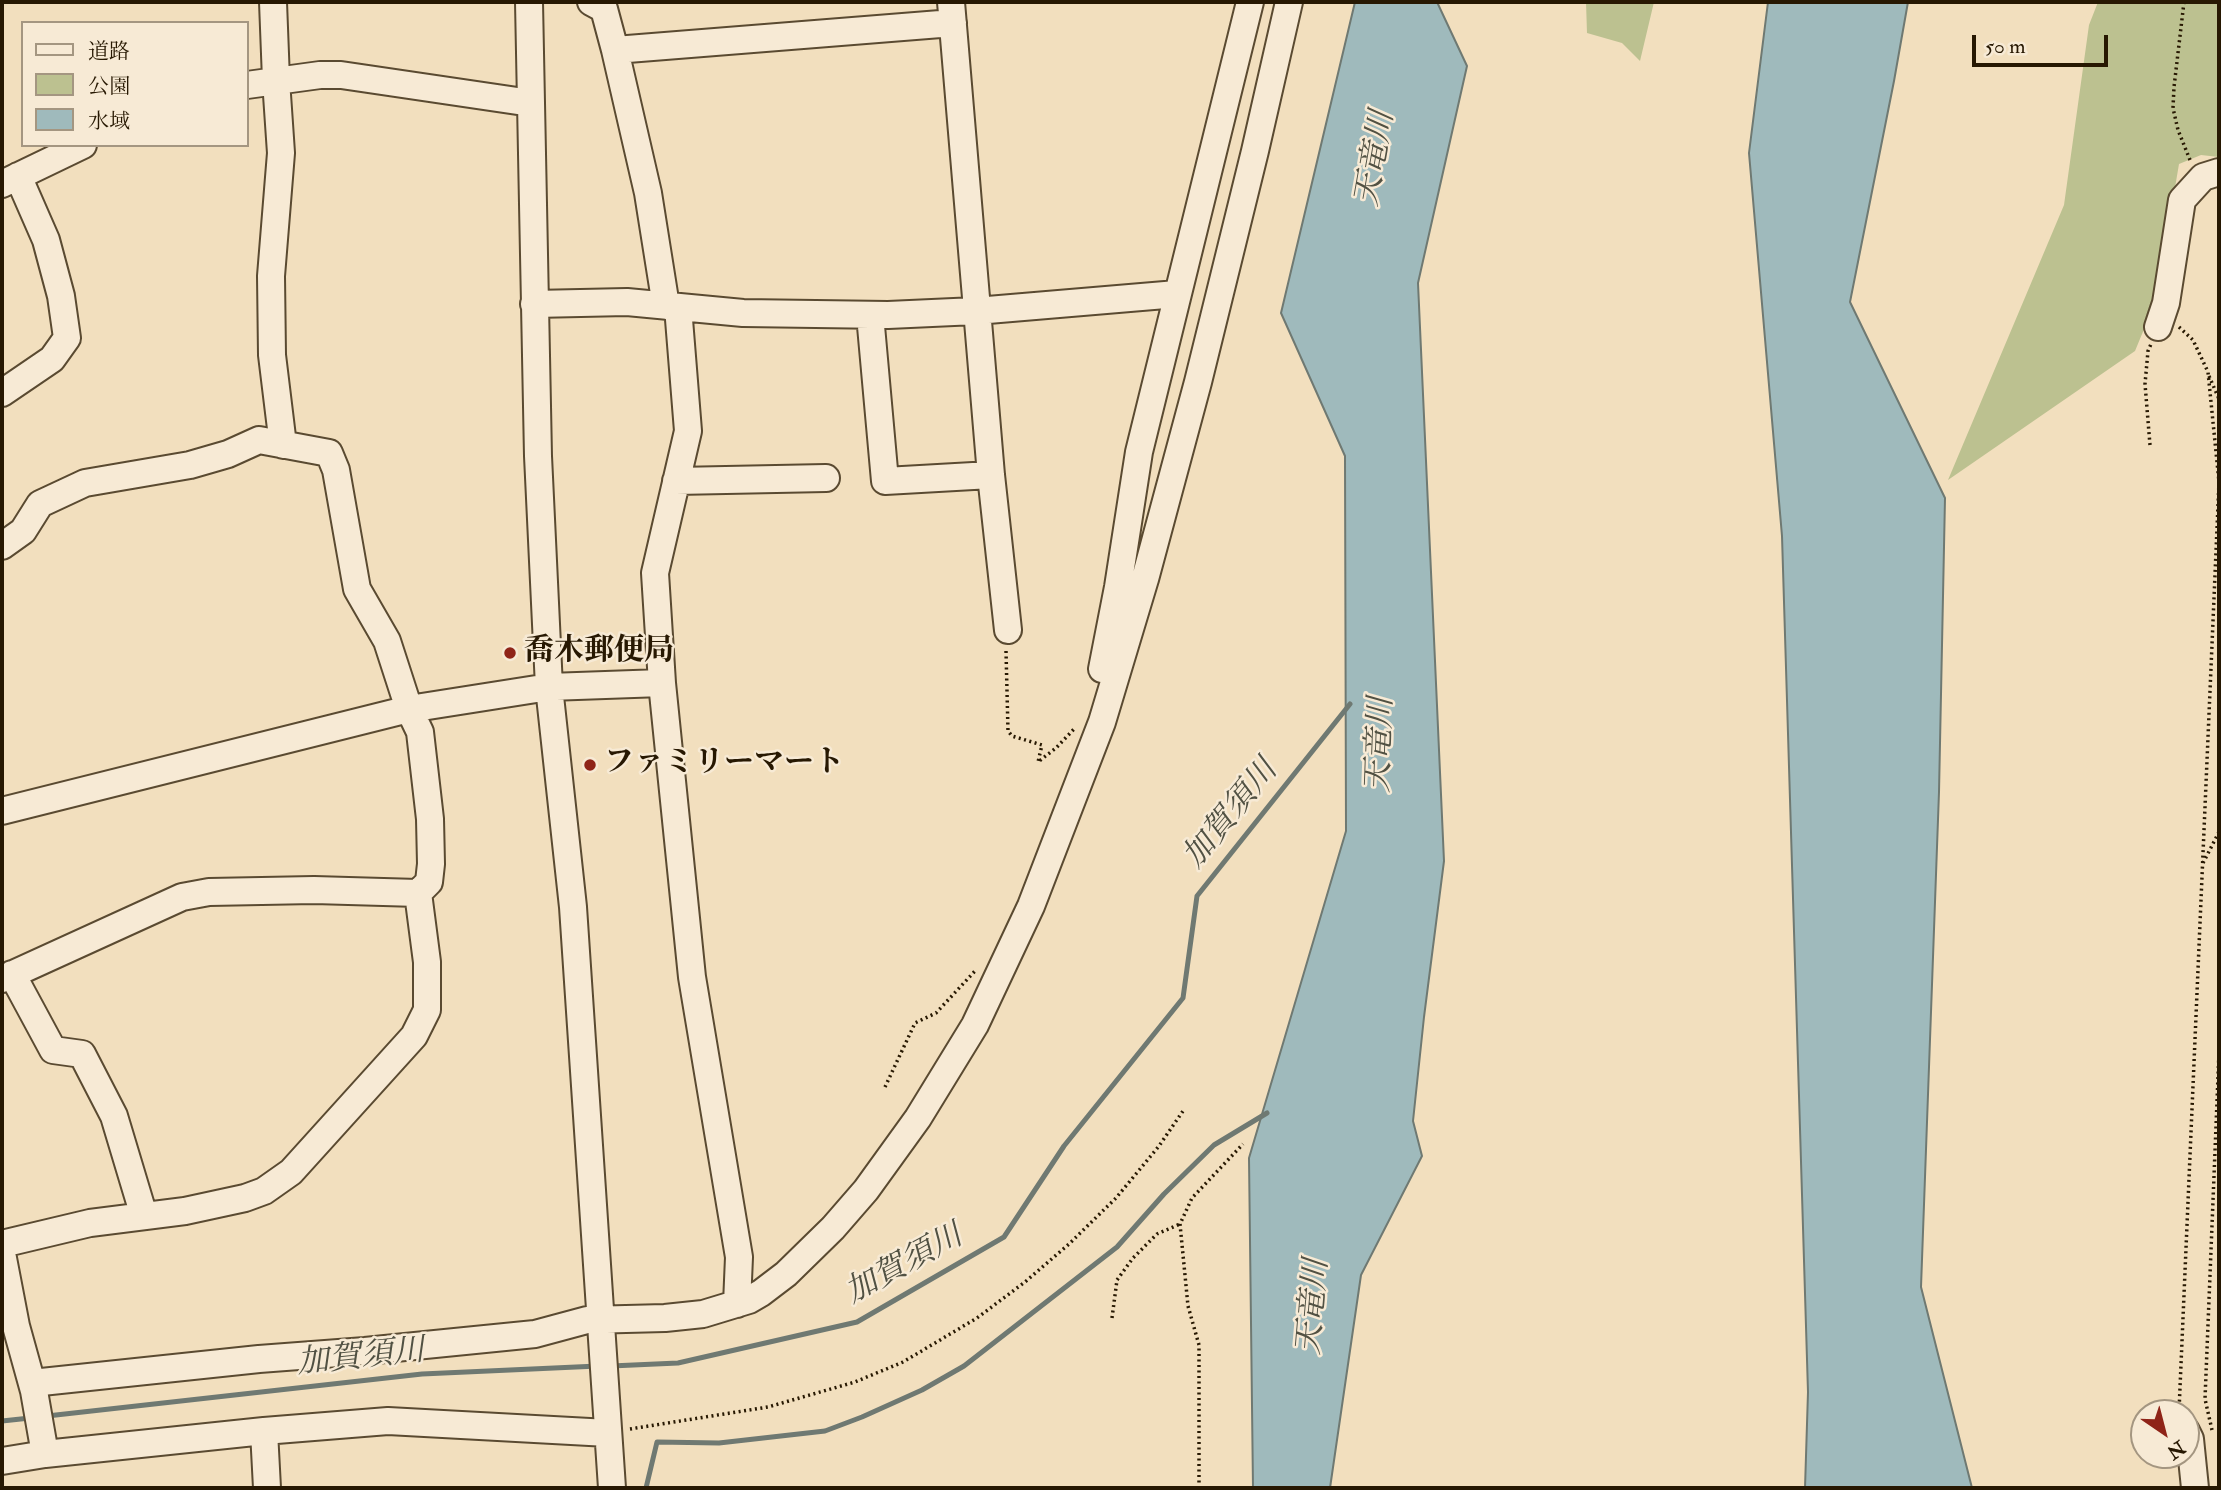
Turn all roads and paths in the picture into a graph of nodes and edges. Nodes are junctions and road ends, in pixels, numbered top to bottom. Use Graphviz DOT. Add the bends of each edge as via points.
graph roads {
  1 [pos="273,2"];
  2 [pos="529,2"];
  3 [pos="592,2"];
  4 [pos="1250,2"];
  5 [pos="1289,2"];
  6 [pos="2184,2"];
  7 [pos="952,13"];
  8 [pos="615,50"];
  9 [pos="276,80"];
  10 [pos="248,85"];
  11 [pos="531,103"];
  12 [pos="79,147"];
  13 [pos="2211,175"];
  14 [pos="10,180"];
  15 [pos="1177,295"];
  16 [pos="534,304"];
  17 [pos="672,306"];
  18 [pos="976,310"];
  19 [pos="870,315"];
  20 [pos="2158,327"];
  21 [pos="2208,373"];
  22 [pos="2,393"];
  23 [pos="2219,400"];
  24 [pos="283,445"];
  25 [pos="2150,445"];
  26 [pos="991,475"];
  27 [pos="825,478"];
  28 [pos="676,481"];
  29 [pos="2,546"];
  30 [pos="1008,630"];
  31 [pos="662,683"];
  32 [pos="549,687"];
  33 [pos="409,709"];
  34 [pos="1102,722"];
  35 [pos="1073,738"];
  36 [pos="2,811"];
  37 [pos="2219,832"];
  38 [pos="2202,865"];
  39 [pos="418,893"];
  40 [pos="977,969"];
  41 [pos="7,977"];
  42 [pos="2219,1052"];
  43 [pos="886,1087"];
  44 [pos="1183,1111"];
  45 [pos="1243,1144"];
  46 [pos="144,1216"];
  47 [pos="1180,1224"];
  48 [pos="2,1244"];
  49 [pos="2,1253"];
  50 [pos="737,1304"];
  51 [pos="1112,1318"];
  52 [pos="596,1323"];
  53 [pos="9,1328"];
  54 [pos="33,1387"];
  55 [pos="2180,1399"];
  56 [pos="608,1430"];
  57 [pos="264,1431"];
  58 [pos="2213,1436"];
  59 [pos="45,1454"];
  60 [pos="2,1461"];
  61 [pos="2193,1469"];
  62 [pos="267,1488"];
  63 [pos="612,1488"];
  64 [pos="1199,1488"];
  65 [pos="2195,1488"];
  1 -- 9 [label="street"];
  2 -- 11 [label="street"];
  3 -- 8 [label="street" via="604,9"];
  4 -- 15 [label="street"];
  5 -- 34 [label="street" via="1198,382"];
  6 -- 13 [label="path" via="2173,108 2188,157"];
  7 -- 8 [label="street"];
  7 -- 18 [label="street"];
  8 -- 17 [label="street"];
  9 -- 10 [label="street"];
  9 -- 11 [label="street" via="341,75"];
  9 -- 24 [label="street" via="281,153 271,276 272,355"];
  11 -- 16 [label="street"];
  12 -- 14 [label="street"];
  13 -- 20 [label="street" via="2182,200"];
  14 -- 22 [label="street" via="46,240 67,338 52,359"];
  15 -- 18 [label="street"];
  15 -- 34 [label="street" via="1139,452 1097,698"];
  16 -- 17 [label="street"];
  16 -- 32 [label="street"];
  17 -- 19 [label="street" via="743,313"];
  17 -- 28 [label="street" via="688,431"];
  18 -- 19 [label="street"];
  18 -- 26 [label="street"];
  19 -- 26 [label="street" via="885,481"];
  20 -- 21 [label="path" via="2179,327 2193,340"];
  20 -- 25 [label="path" via="2148,351 2145,384"];
  21 -- 23 [label="path"];
  21 -- 38 [label="path" via="2219,482"];
  24 -- 29 [label="street" via="259,440 190,465 85,483 40,504 23,531"];
  24 -- 33 [label="street" via="329,453 357,589 387,641"];
  26 -- 30 [label="street"];
  27 -- 28 [label="street"];
  28 -- 31 [label="street" via="655,573"];
  30 -- 35 [label="path" via="1009,731 1042,745 1038,762 1077,726"];
  31 -- 32 [label="street"];
  31 -- 50 [label="street" via="692,977 739,1257"];
  32 -- 33 [label="street"];
  32 -- 52 [label="street" via="573,907"];
  33 -- 36 [label="street"];
  33 -- 39 [label="street" via="420,732 430,818 429,882"];
  34 -- 50 [label="street" via="1031,906 975,1025 918,1118 833,1228 786,1274"];
  37 -- 38 [label="path"];
  38 -- 55 [label="path"];
  39 -- 41 [label="street" via="301,890 182,897"];
  39 -- 46 [label="street" via="427,962 427,1010 414,1036 291,1172 264,1191"];
  40 -- 43 [label="path" via="936,1013 915,1023"];
  41 -- 46 [label="street" via="53,1050 82,1054 114,1116"];
  42 -- 58 [label="path" via="2205,1399"];
  44 -- 56 [label="path" via="1116,1198 1069,1244 976,1318 903,1362 768,1408"];
  45 -- 47 [label="path" via="1192,1198"];
  46 -- 48 [label="street" via="90,1223"];
  47 -- 51 [label="path" via="1157,1234 1117,1280"];
  47 -- 64 [label="path" via="1188,1306 1199,1345"];
  49 -- 53 [label="street"];
  50 -- 52 [label="street" via="703,1314"];
  52 -- 54 [label="street" via="535,1334 259,1359"];
  52 -- 56 [label="street"];
  53 -- 54 [label="street"];
  54 -- 59 [label="street"];
  56 -- 57 [label="street" via="388,1421"];
  56 -- 63 [label="street"];
  57 -- 59 [label="street"];
  57 -- 62 [label="street"];
  59 -- 60 [label="street"];
  61 -- 65 [label="street"];
}
